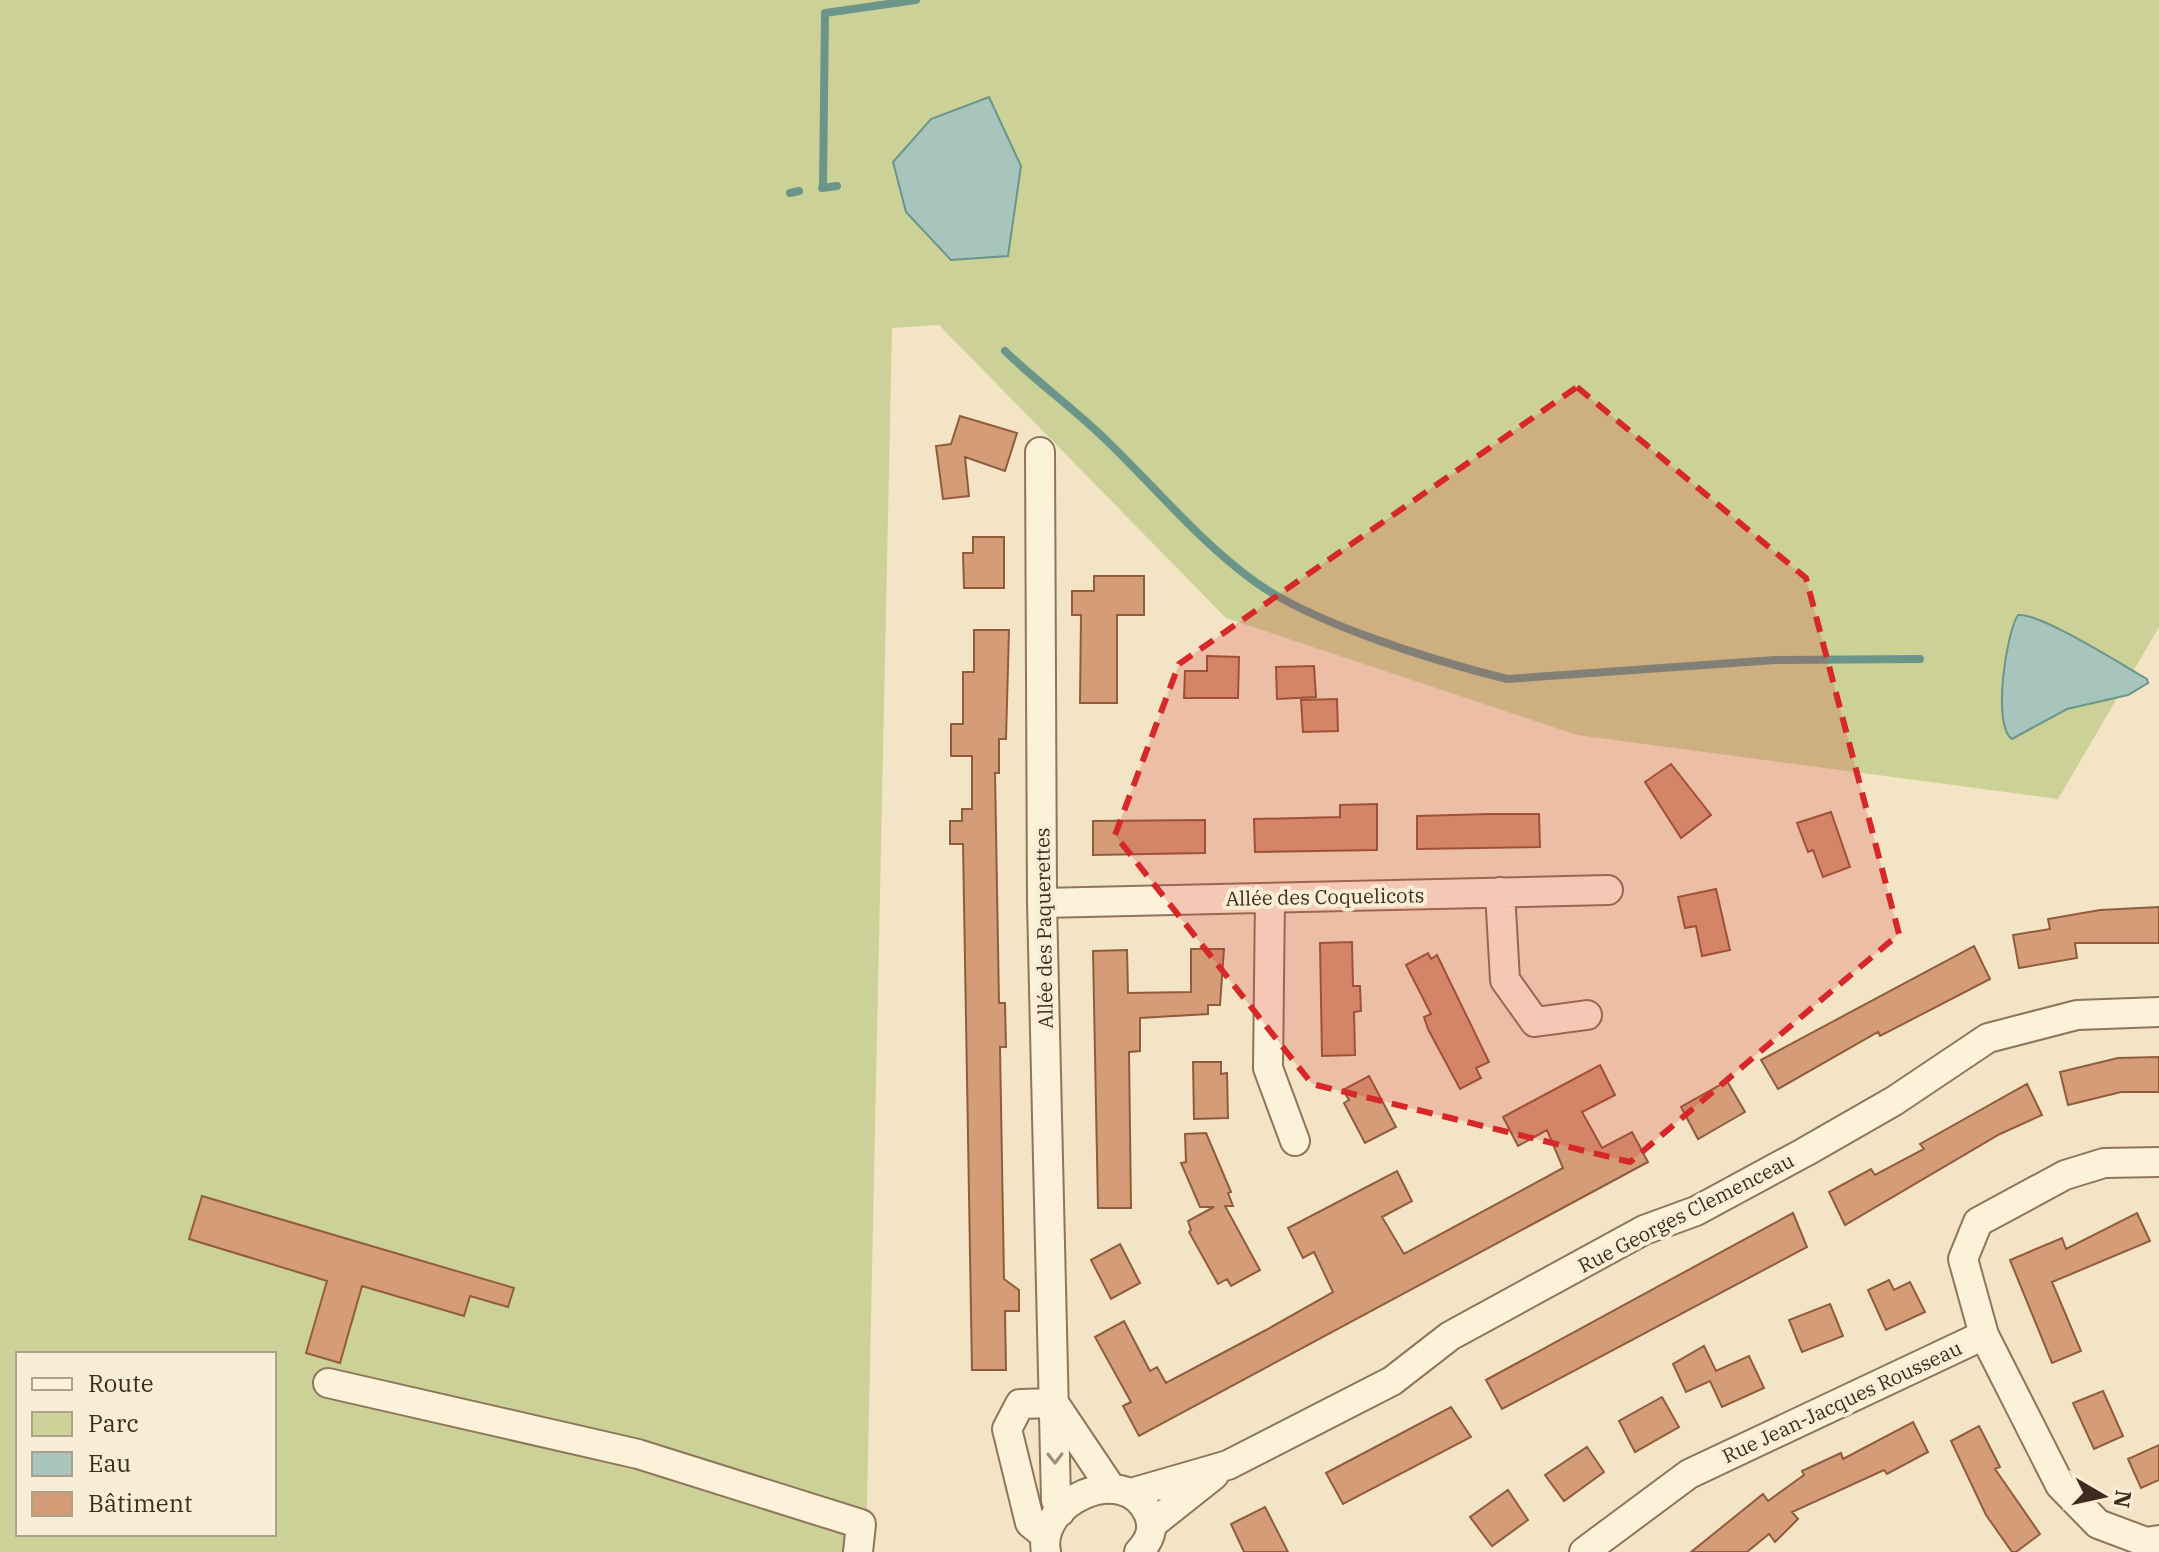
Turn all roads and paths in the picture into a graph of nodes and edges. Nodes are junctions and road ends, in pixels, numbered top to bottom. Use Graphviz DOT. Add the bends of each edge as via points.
graph roads {
  1 [pos="1040,452"];
  2 [pos="1608,890"];
  3 [pos="1500,892"];
  4 [pos="1270,898"];
  5 [pos="1042,903"];
  6 [pos="2159,1012"];
  7 [pos="1587,1015"];
  8 [pos="1295,1141"];
  9 [pos="2159,1162"];
  10 [pos="1984,1335"];
  11 [pos="328,1383"];
  12 [pos="1054,1403"];
  13 [pos="1228,1465"];
  14 [pos="1121,1490"];
  15 [pos="1046,1539"];
  16 [pos="2159,1540"];
  17 [pos="1148,1543"];
  18 [pos="858,1552"];
  19 [pos="1584,1552"];
  1 -- 5 [label="street, Allée des Paquerettes"];
  2 -- 3 [label="street, Allée des Coquelicots"];
  3 -- 4 [label="street, Allée des Coquelicots"];
  3 -- 7 [label="street" via="1505,980 1535,1022"];
  4 -- 5 [label="street, Allée des Coquelicots"];
  4 -- 8 [label="street" via="1268,1068"];
  5 -- 12 [label="street, Allée des Paquerettes"];
  6 -- 13 [label="street, Rue Georges Clemenceau" via="2077,1015 1988,1038 1805,1152 1696,1211 1644,1230 1450,1336 1392,1381"];
  9 -- 10 [label="street" via="2104,1163 2065,1175 1978,1222 1963,1259"];
  10 -- 16 [label="street, Rue Jean-Jacques Rousseau" via="2060,1485 2098,1524 2146,1542"];
  10 -- 19 [label="street, Rue Jean-Jacques Rousseau" via="1689,1474"];
  11 -- 18 [label="street" via="638,1454 861,1524"];
  12 -- 14 [label="street"];
  12 -- 15 [label="street, Allée des Paquerettes, one-way" via="1056,1500"];
  12 -- 15 [label="street" via="1020,1404 1007,1429 1030,1523"];
  13 -- 14 [label="street, Rue Georges Clemenceau"];
  13 -- 17 [label="street, Rue Georges Clemenceau"];
  14 -- 15 [label="street, Rue Georges Clemenceau" via="1092,1490"];
  14 -- 17 [label="street, Rue Georges Clemenceau" via="1144,1506"];
}
